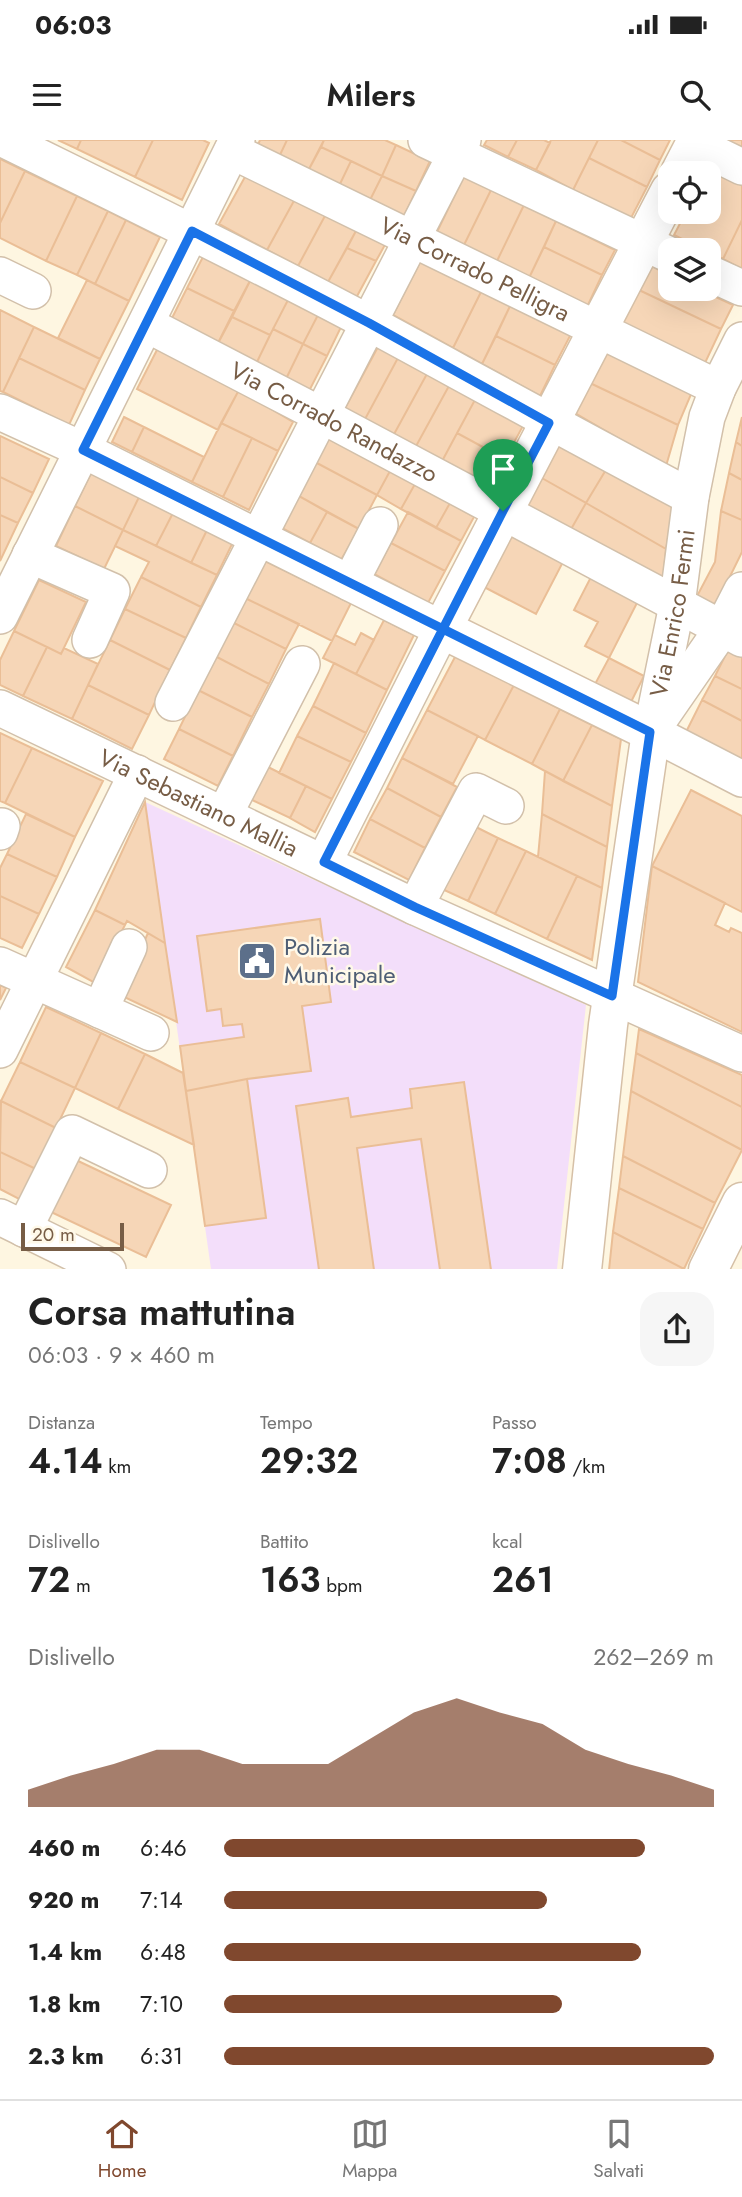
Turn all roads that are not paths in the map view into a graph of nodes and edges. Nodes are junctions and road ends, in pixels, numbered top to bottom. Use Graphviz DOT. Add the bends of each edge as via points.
graph roads {
  1 [pos="5,140"];
  2 [pos="448,144"];
  3 [pos="235,146"];
  4 [pos="691,152"];
  5 [pos="742,167"];
  6 [pos="663,224"];
  7 [pos="192,231"];
  8 [pos="412,239"];
  9 [pos="657,249"];
  10 [pos="0,275"];
  11 [pos="721,278"];
  12 [pos="742,288"];
  13 [pos="33,291"];
  14 [pos="369,323"];
  15 [pos="146,324"];
  16 [pos="599,330"];
  17 [pos="742,340"];
  18 [pos="718,388"];
  19 [pos="0,412"];
  20 [pos="321,415"];
  21 [pos="549,423"];
  22 [pos="83,450"];
  23 [pos="691,497"];
  24 [pos="503,511"];
  25 [pos="380,525"];
  26 [pos="258,538"];
  27 [pos="30,555"];
  28 [pos="350,583"];
  29 [pos="742,590"];
  30 [pos="677,605"];
  31 [pos="0,616"];
  32 [pos="442,629"];
  33 [pos="732,634"];
  34 [pos="90,640"];
  35 [pos="302,664"];
  36 [pos="173,703"];
  37 [pos="0,708"];
  38 [pos="650,732"];
  39 [pos="137,773"];
  40 [pos="742,779"];
  41 [pos="506,806"];
  42 [pos="224,815"];
  43 [pos="324,862"];
  44 [pos="415,907"];
  45 [pos="129,947"];
  46 [pos="0,965"];
  47 [pos="35,981"];
  48 [pos="612,996"];
  49 [pos="100,1010"];
  50 [pos="151,1033"];
  51 [pos="0,1050"];
  52 [pos="742,1054"];
  53 [pos="149,1170"];
  54 [pos="742,1202"];
  55 [pos="12,1223"];
  56 [pos="51,1257"];
  57 [pos="108,1269"];
  58 [pos="582,1269"];
  59 [pos="708,1269"];
  1 -- 7 [label="street"];
  2 -- 8 [label="street"];
  2 -- 9 [label="street"];
  3 -- 7 [label="street"];
  3 -- 8 [label="street, Via Corrado Pelligra"];
  4 -- 5 [label="street"];
  6 -- 9 [label="street"];
  7 -- 14 [label="street"];
  7 -- 15 [label="street"];
  8 -- 14 [label="street"];
  8 -- 16 [label="street, Via Corrado Pelligra"];
  9 -- 16 [label="street"];
  10 -- 13 [label="street"];
  11 -- 12 [label="street"];
  14 -- 20 [label="street"];
  14 -- 21 [label="street"];
  15 -- 20 [label="street, Via Corrado Randazzo"];
  15 -- 22 [label="street"];
  16 -- 18 [label="street, Via Corrado Pelligra"];
  16 -- 21 [label="street"];
  17 -- 18 [label="street, Via Enrico Fermi"];
  18 -- 23 [label="street, Via Enrico Fermi" via="707,417"];
  19 -- 22 [label="street"];
  20 -- 24 [label="street, Via Corrado Randazzo"];
  20 -- 26 [label="street"];
  21 -- 23 [label="street"];
  21 -- 24 [label="street"];
  22 -- 26 [label="street"];
  22 -- 27 [label="street"];
  23 -- 30 [label="street, Via Enrico Fermi"];
  24 -- 30 [label="street, Via Corrado Randazzo"];
  24 -- 32 [label="street"];
  25 -- 28 [label="street"];
  26 -- 28 [label="street"];
  26 -- 36 [label="street"];
  27 -- 31 [label="street"];
  27 -- 34 [label="street" via="111,591"];
  28 -- 32 [label="street"];
  29 -- 33 [label="street"];
  30 -- 33 [label="street, Via Corrado Randazzo"];
  30 -- 38 [label="street, Via Enrico Fermi"];
  32 -- 38 [label="street"];
  32 -- 43 [label="street"];
  33 -- 38 [label="street"];
  35 -- 42 [label="street"];
  37 -- 39 [label="street, Via Sebastiano Mallia"];
  38 -- 40 [label="street"];
  38 -- 48 [label="street, Via Enrico Fermi"];
  39 -- 42 [label="street, Via Sebastiano Mallia"];
  39 -- 47 [label="street"];
  41 -- 44 [label="street" via="476,791"];
  42 -- 43 [label="street, Via Sebastiano Mallia"];
  43 -- 44 [label="street, Via Sebastiano Mallia"];
  44 -- 48 [label="street, Via Sebastiano Mallia"];
  45 -- 49 [label="street"];
  46 -- 47 [label="street"];
  47 -- 49 [label="street"];
  47 -- 51 [label="street"];
  48 -- 52 [label="street, Via Sebastiano Mallia"];
  48 -- 58 [label="street, Via Enrico Fermi"];
  49 -- 50 [label="street"];
  53 -- 55 [label="street" via="72,1133"];
  54 -- 59 [label="street"];
  55 -- 56 [label="street"];
  56 -- 57 [label="street"];
}
